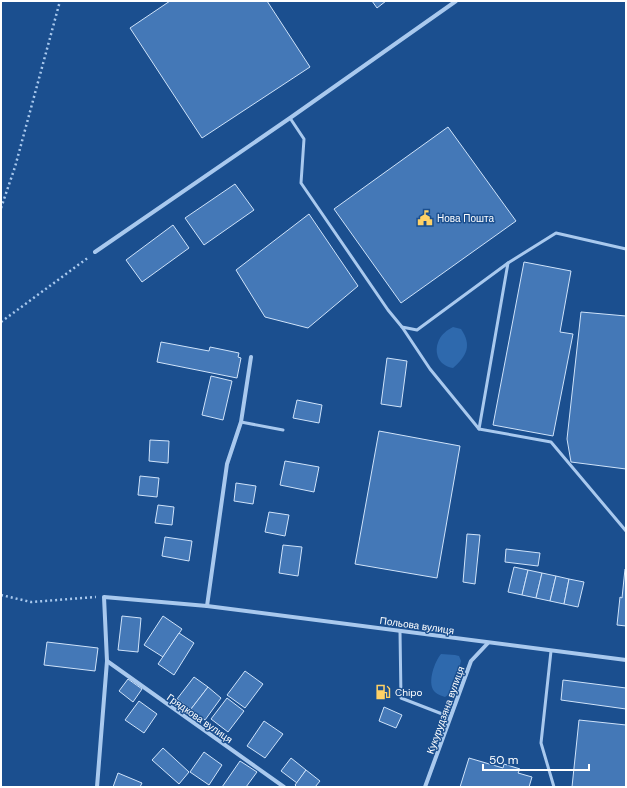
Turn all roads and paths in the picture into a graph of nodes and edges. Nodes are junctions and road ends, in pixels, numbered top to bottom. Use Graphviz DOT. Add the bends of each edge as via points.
graph roads {
  1 [pos="60,1"];
  2 [pos="456,1"];
  3 [pos="290,118"];
  4 [pos="1,208"];
  5 [pos="626,249"];
  6 [pos="95,252"];
  7 [pos="508,263"];
  8 [pos="1,322"];
  9 [pos="402,327"];
  10 [pos="251,357"];
  11 [pos="241,422"];
  12 [pos="478,429"];
  13 [pos="283,430"];
  14 [pos="626,531"];
  15 [pos="1,595"];
  16 [pos="104,597"];
  17 [pos="207,606"];
  18 [pos="400,631"];
  19 [pos="488,643"];
  20 [pos="551,651"];
  21 [pos="626,660"];
  22 [pos="107,661"];
  23 [pos="450,717"];
  24 [pos="97,787"];
  25 [pos="284,787"];
  26 [pos="425,787"];
  27 [pos="554,787"];
  1 -- 4 [label="path"];
  2 -- 3 [label="street"];
  3 -- 6 [label="street"];
  3 -- 9 [label="lane" via="304,139 301,183"];
  5 -- 7 [label="lane" via="556,233"];
  6 -- 8 [label="path"];
  7 -- 9 [label="lane" via="417,330"];
  7 -- 12 [label="lane"];
  9 -- 12 [label="lane" via="430,370"];
  10 -- 11 [label="street"];
  11 -- 13 [label="lane"];
  11 -- 17 [label="street" via="227,464"];
  12 -- 14 [label="lane" via="551,442"];
  15 -- 16 [label="path" via="31,602"];
  16 -- 17 [label="street, Польова вулиця"];
  16 -- 22 [label="street"];
  17 -- 18 [label="street, Польова вулиця"];
  18 -- 19 [label="street, Польова вулиця"];
  18 -- 23 [label="lane" via="402,698"];
  19 -- 20 [label="street, Польова вулиця"];
  19 -- 23 [label="street, Кукурудзяна вулиця" via="471,661"];
  20 -- 21 [label="street, Польова вулиця"];
  20 -- 27 [label="lane" via="541,743"];
  22 -- 24 [label="street"];
  22 -- 25 [label="street, Грядкова вулиця"];
  23 -- 26 [label="street, Кукурудзяна вулиця"];
}
